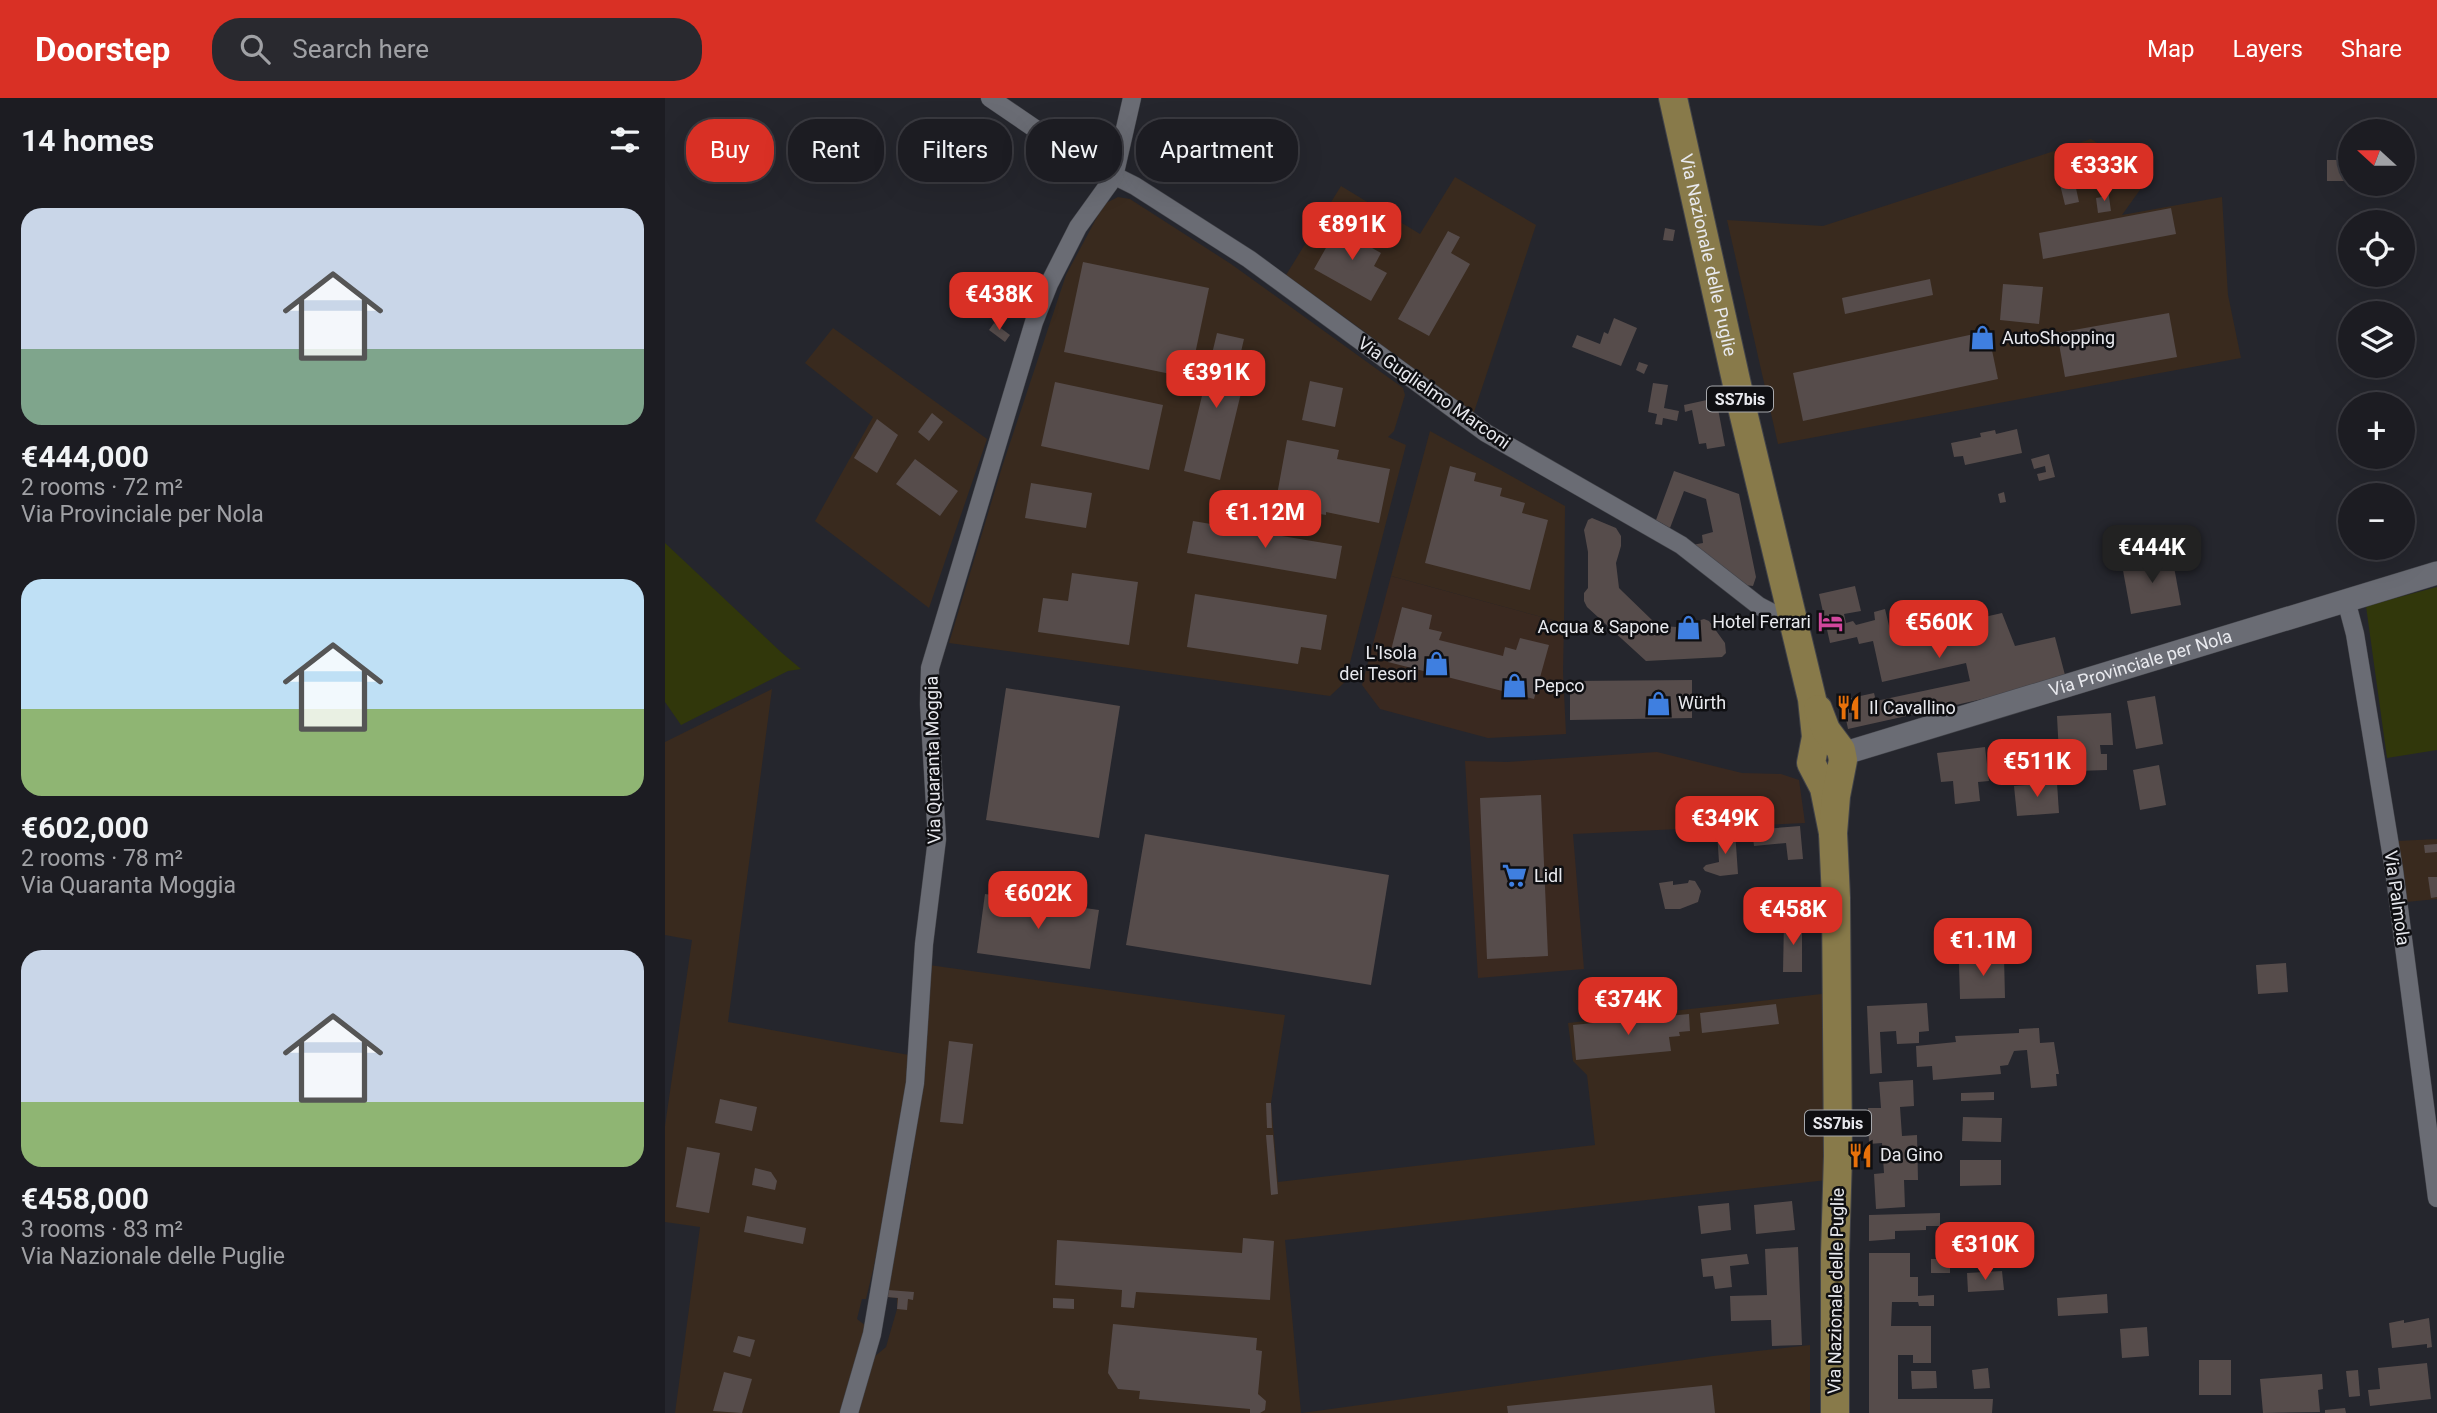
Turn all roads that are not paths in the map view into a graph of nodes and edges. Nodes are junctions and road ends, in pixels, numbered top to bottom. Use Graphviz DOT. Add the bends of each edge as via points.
graph roads {
  1 [pos="990,98"];
  2 [pos="1132,98"];
  3 [pos="1673,98"];
  4 [pos="1026,123"];
  5 [pos="1122,142"];
  6 [pos="1122,180"];
  7 [pos="1110,182"];
  8 [pos="2437,573"];
  9 [pos="2346,600"];
  10 [pos="1794,624"];
  11 [pos="1830,758"];
  12 [pos="2437,1198"];
  13 [pos="849,1413"];
  14 [pos="1835,1413"];
  1 -- 4 [label="street, Via Guglielmo Marconi"];
  2 -- 5 [label="street"];
  3 -- 10 [label="main road, Via Nazionale delle Puglie / SS7bis"];
  6 -- 10 [label="street, Via Guglielmo Marconi" via="1249,259 1486,433 1681,545 1759,606"];
  7 -- 13 [label="street, Via Quaranta Moggia" via="1078,227 1034,321 930,668 937,839 924,944 915,1083 872,1334"];
  8 -- 9 [label="street, Via Provinciale per Nola"];
  9 -- 11 [label="street, Via Provinciale per Nola"];
  9 -- 12 [label="street, Via Palmola" via="2394,870"];
  10 -- 11 [label="main road, Via Nazionale delle Puglie / SS7bis" via="1816,737"];
  11 -- 14 [label="main road, Via Nazionale delle Puglie / SS7bis" via="1824,788 1833,833 1836,898"];
}
